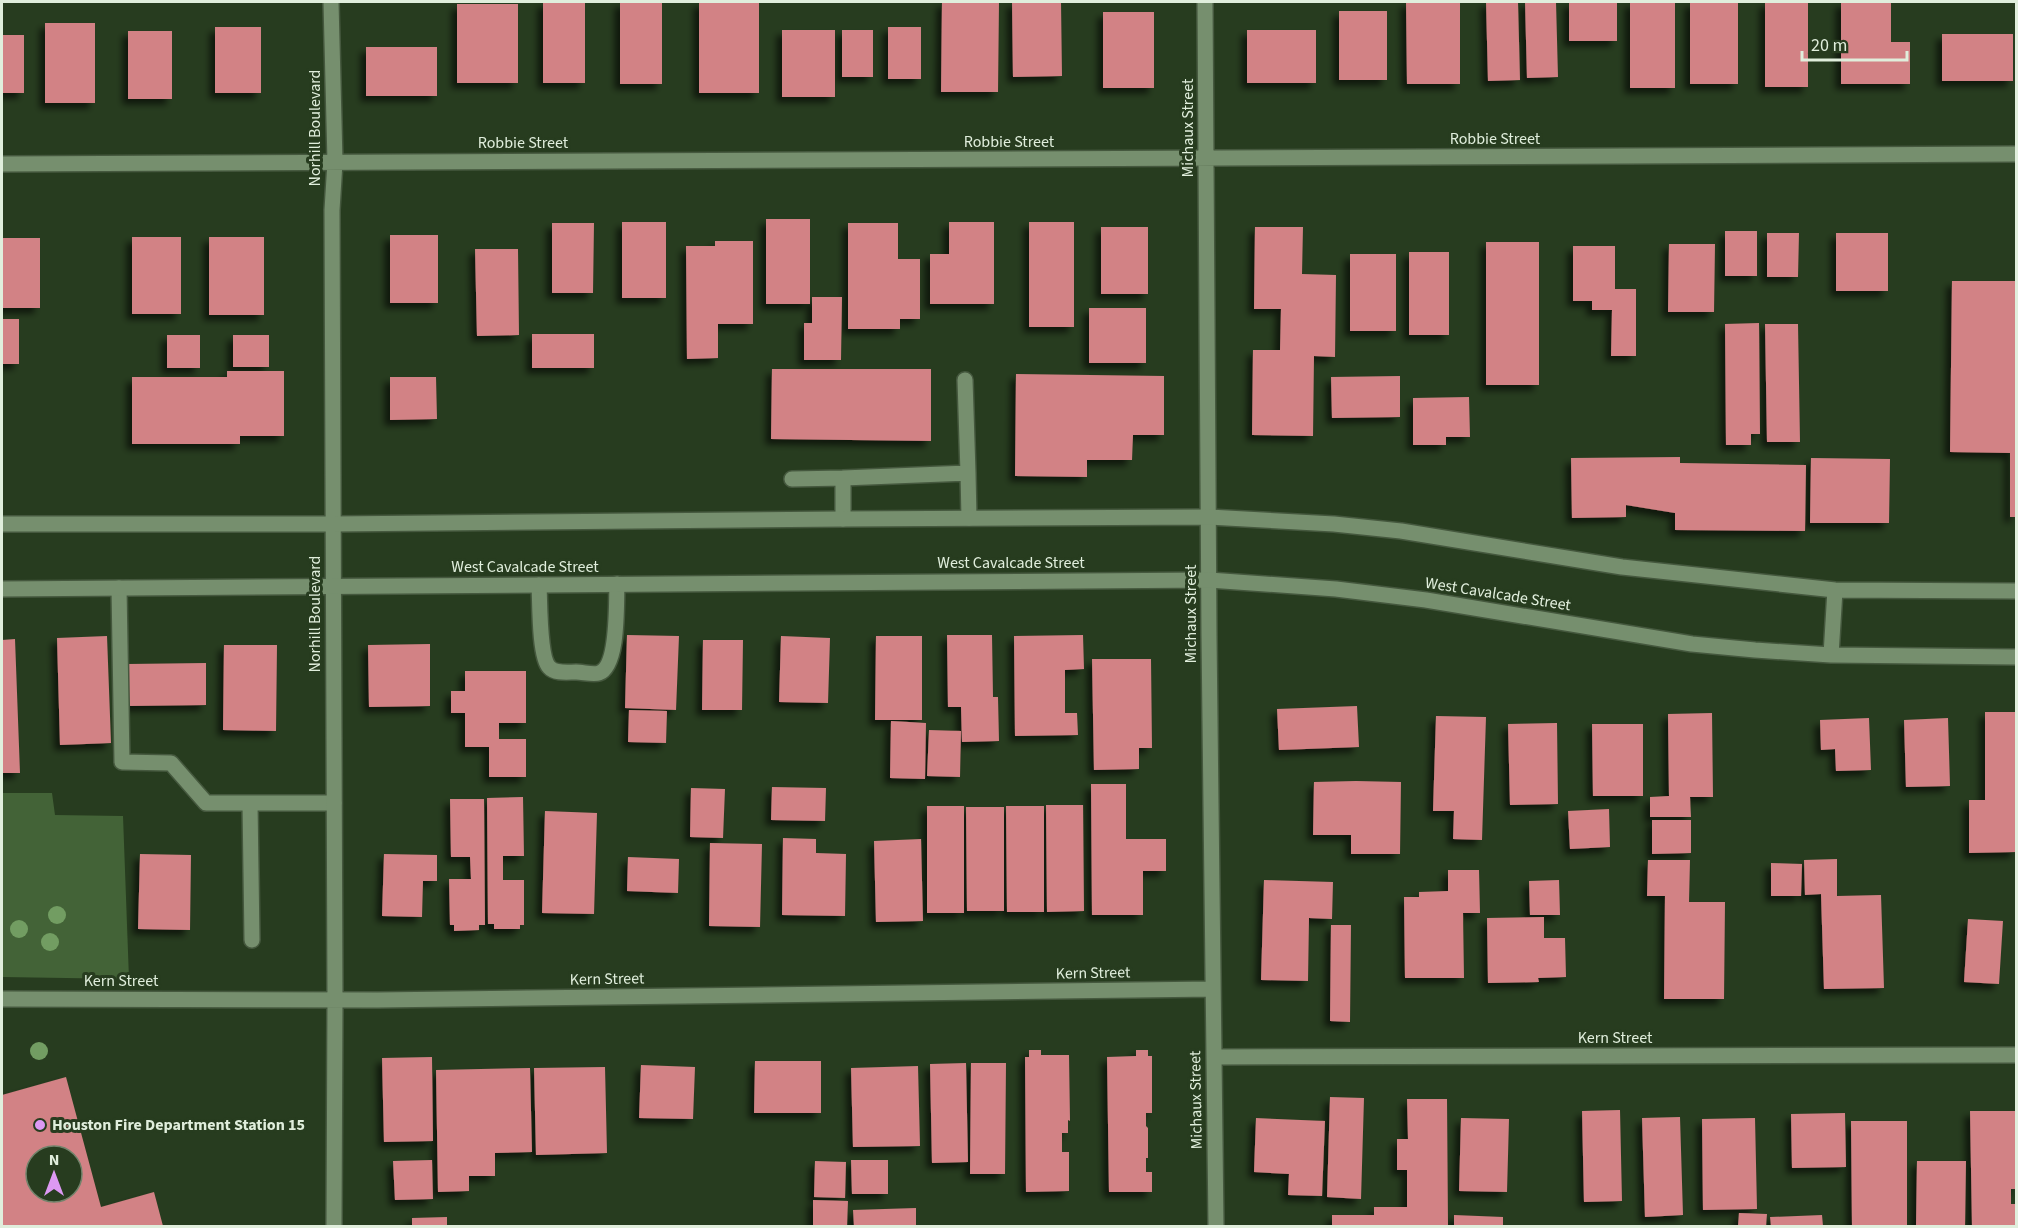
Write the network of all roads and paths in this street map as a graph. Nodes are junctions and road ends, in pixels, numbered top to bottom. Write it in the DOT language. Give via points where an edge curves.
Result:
graph roads {
  1 [pos="331,2"];
  2 [pos="1205,2"];
  3 [pos="2016,154"];
  4 [pos="1207,159"];
  5 [pos="335,162"];
  6 [pos="2,164"];
  7 [pos="965,380"];
  8 [pos="968,473"];
  9 [pos="843,478"];
  10 [pos="792,479"];
  11 [pos="1209,517"];
  12 [pos="969,518"];
  13 [pos="843,519"];
  14 [pos="2,524"];
  15 [pos="333,524"];
  16 [pos="1209,580"];
  17 [pos="616,584"];
  18 [pos="540,585"];
  19 [pos="333,586"];
  20 [pos="119,588"];
  21 [pos="2,589"];
  22 [pos="1835,590"];
  23 [pos="2016,591"];
  24 [pos="1831,655"];
  25 [pos="2016,657"];
  26 [pos="250,803"];
  27 [pos="334,803"];
  28 [pos="252,940"];
  29 [pos="1213,989"];
  30 [pos="2,999"];
  31 [pos="335,1000"];
  32 [pos="2016,1055"];
  33 [pos="1214,1057"];
  34 [pos="334,1227"];
  35 [pos="1216,1227"];
  1 -- 5 [label="street, Norhill Boulevard"];
  2 -- 4 [label="street, Michaux Street"];
  3 -- 4 [label="street, Robbie Street"];
  4 -- 5 [label="street, Robbie Street"];
  4 -- 11 [label="street, Michaux Street"];
  5 -- 6 [label="street, Robbie Street"];
  5 -- 15 [label="street, Norhill Boulevard"];
  7 -- 8 [label="street"];
  8 -- 9 [label="street"];
  8 -- 12 [label="street"];
  9 -- 10 [label="street"];
  9 -- 13 [label="street"];
  11 -- 12 [label="street"];
  11 -- 16 [label="street, Michaux Street"];
  11 -- 22 [label="street" via="1401,531 1622,567"];
  12 -- 13 [label="street"];
  13 -- 15 [label="street"];
  14 -- 15 [label="street"];
  15 -- 19 [label="street, Norhill Boulevard"];
  16 -- 17 [label="street, West Cavalcade Street"];
  16 -- 24 [label="street, West Cavalcade Street" via="1347,590 1692,644"];
  16 -- 29 [label="street, Michaux Street"];
  17 -- 18 [label="street, West Cavalcade Street"];
  17 -- 18 [label="street" via="611,654 598,673 556,671 549,667 544,652"];
  18 -- 19 [label="street, West Cavalcade Street"];
  19 -- 20 [label="street, West Cavalcade Street"];
  19 -- 27 [label="street, Norhill Boulevard"];
  20 -- 21 [label="street, West Cavalcade Street"];
  20 -- 26 [label="street" via="122,762 171,763 206,803"];
  22 -- 23 [label="street"];
  22 -- 24 [label="street"];
  24 -- 25 [label="street, West Cavalcade Street"];
  26 -- 27 [label="street"];
  26 -- 28 [label="street"];
  27 -- 31 [label="street, Norhill Boulevard"];
  29 -- 31 [label="street, Kern Street"];
  29 -- 33 [label="street, Michaux Street"];
  30 -- 31 [label="street, Kern Street"];
  31 -- 34 [label="street, Norhill Boulevard"];
  32 -- 33 [label="street, Kern Street"];
  33 -- 35 [label="street, Michaux Street"];
}
